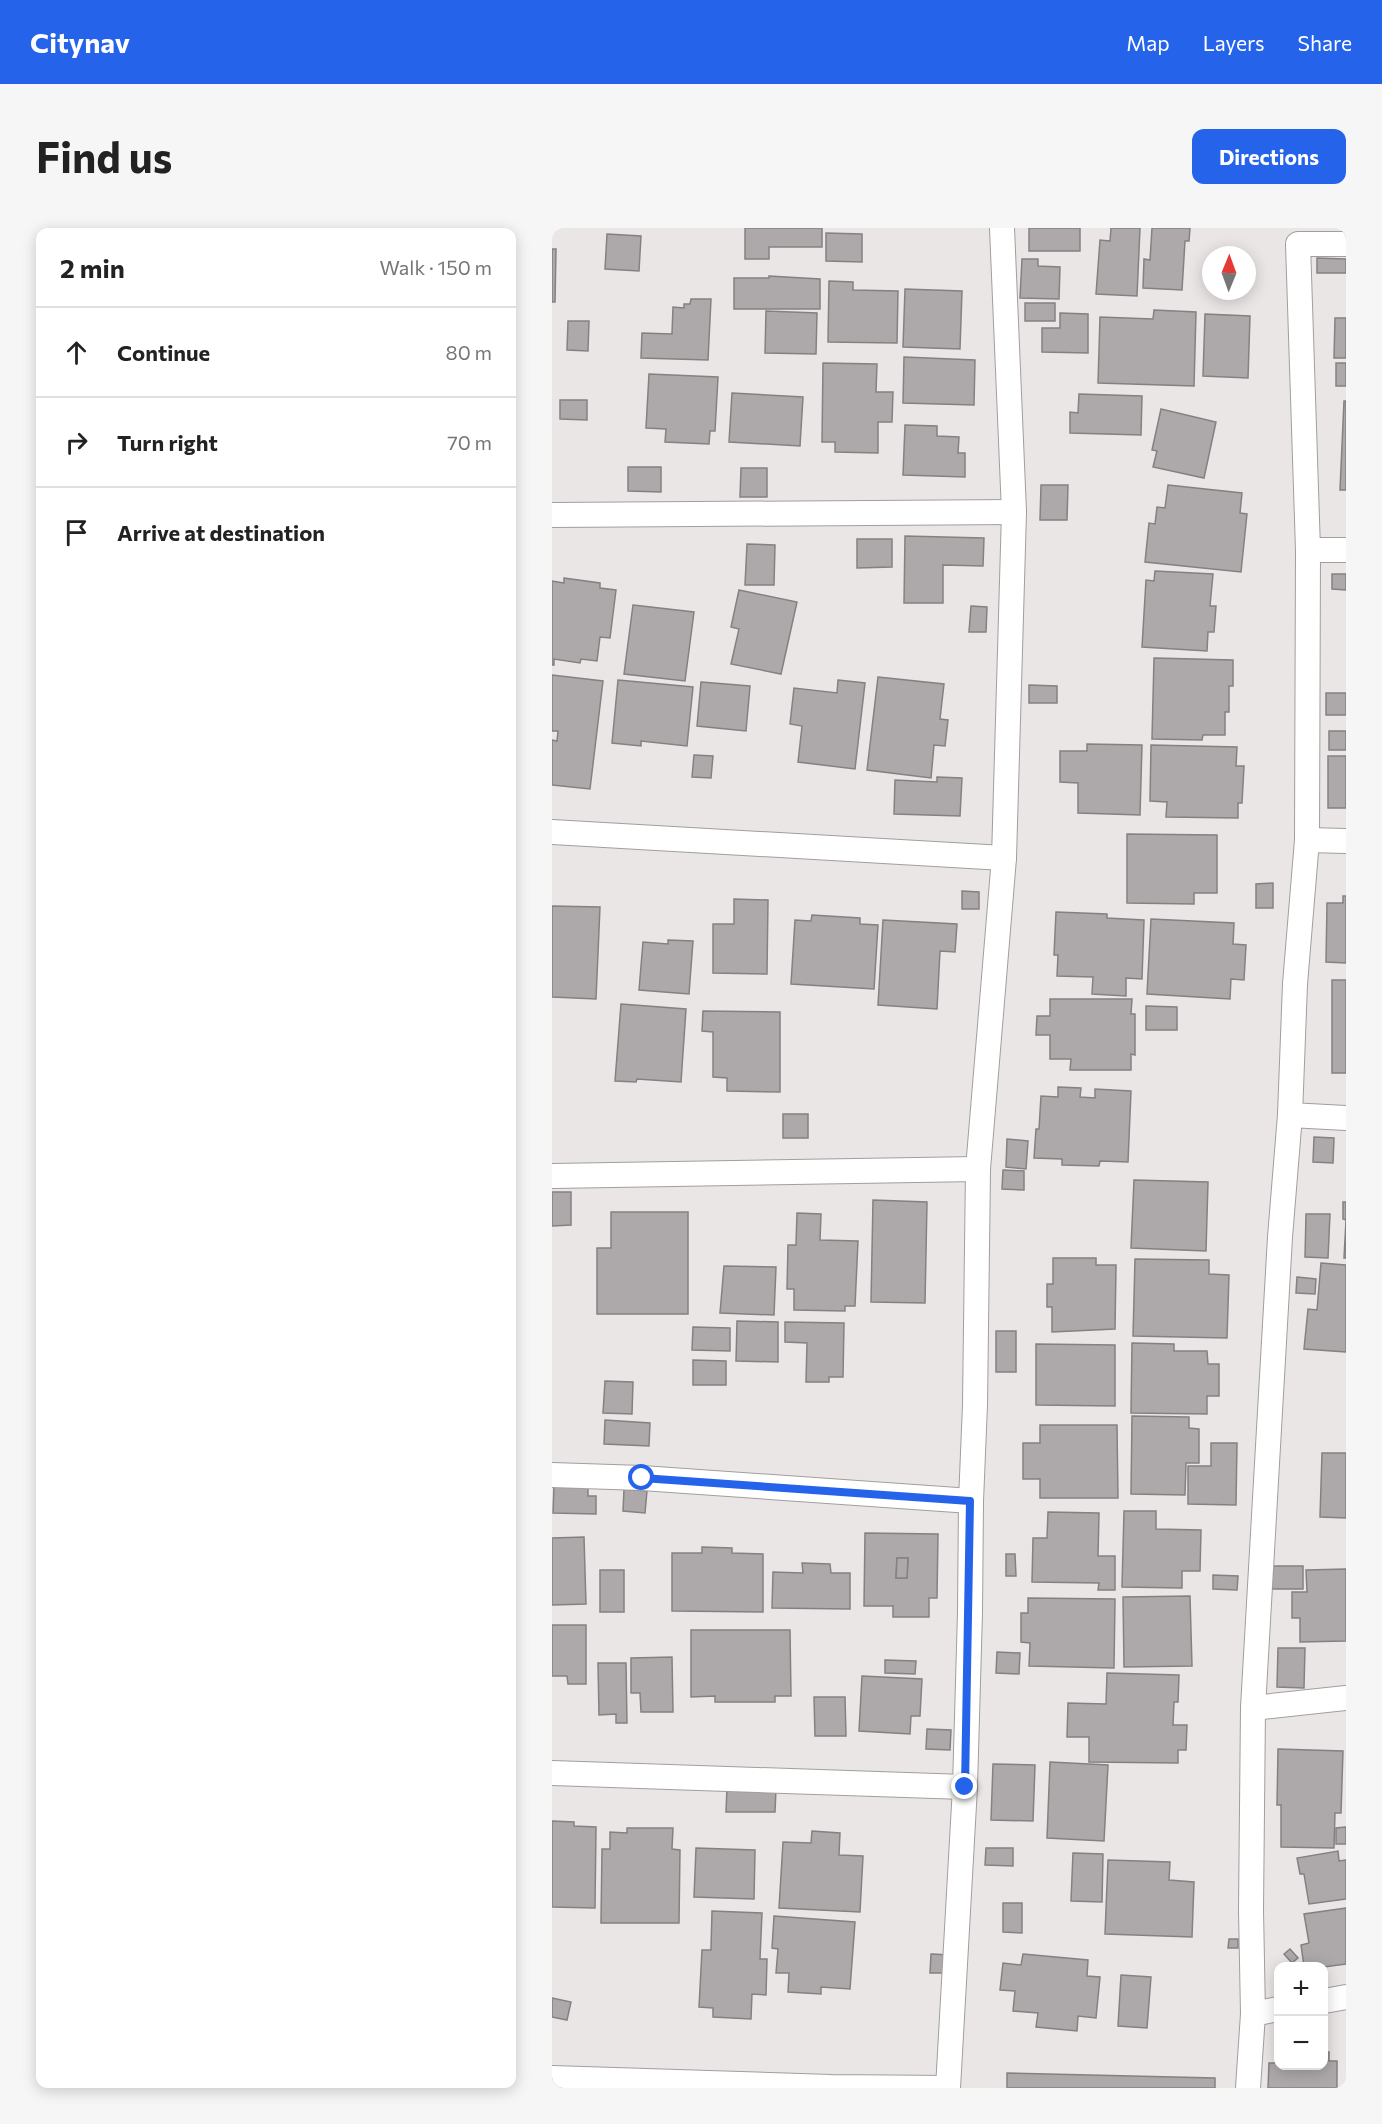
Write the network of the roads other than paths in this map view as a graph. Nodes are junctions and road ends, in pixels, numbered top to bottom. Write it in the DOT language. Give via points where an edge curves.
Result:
graph roads {
  1 [pos="1002,228"];
  2 [pos="1297,236"];
  3 [pos="1346,244"];
  4 [pos="1014,512"];
  5 [pos="552,515"];
  6 [pos="1308,550"];
  7 [pos="1346,550"];
  8 [pos="552,832"];
  9 [pos="1307,840"];
  10 [pos="1346,841"];
  11 [pos="1004,858"];
  12 [pos="1290,1115"];
  13 [pos="1346,1118"];
  14 [pos="978,1169"];
  15 [pos="552,1176"];
  16 [pos="552,1475"];
  17 [pos="970,1501"];
  18 [pos="1346,1698"];
  19 [pos="1253,1708"];
  20 [pos="552,1773"];
  21 [pos="965,1787"];
  22 [pos="1346,1997"];
  23 [pos="1328,2000"];
  24 [pos="1274,2010"];
  25 [pos="1253,2014"];
  26 [pos="552,2078"];
  27 [pos="948,2088"];
  28 [pos="1248,2088"];
  1 -- 4 [label="street"];
  2 -- 3 [label="street"];
  2 -- 6 [label="street"];
  4 -- 5 [label="street"];
  4 -- 11 [label="street"];
  6 -- 7 [label="street"];
  6 -- 9 [label="street"];
  8 -- 11 [label="street"];
  9 -- 10 [label="street"];
  9 -- 12 [label="street" via="1295,984"];
  11 -- 14 [label="street"];
  12 -- 13 [label="street"];
  12 -- 19 [label="street"];
  14 -- 15 [label="street"];
  14 -- 17 [label="street"];
  16 -- 17 [label="street"];
  17 -- 21 [label="street"];
  18 -- 19 [label="street"];
  19 -- 25 [label="street"];
  20 -- 21 [label="street"];
  21 -- 27 [label="street"];
  22 -- 23 [label="street"];
  24 -- 25 [label="street"];
  25 -- 28 [label="street"];
  26 -- 27 [label="street"];
}
